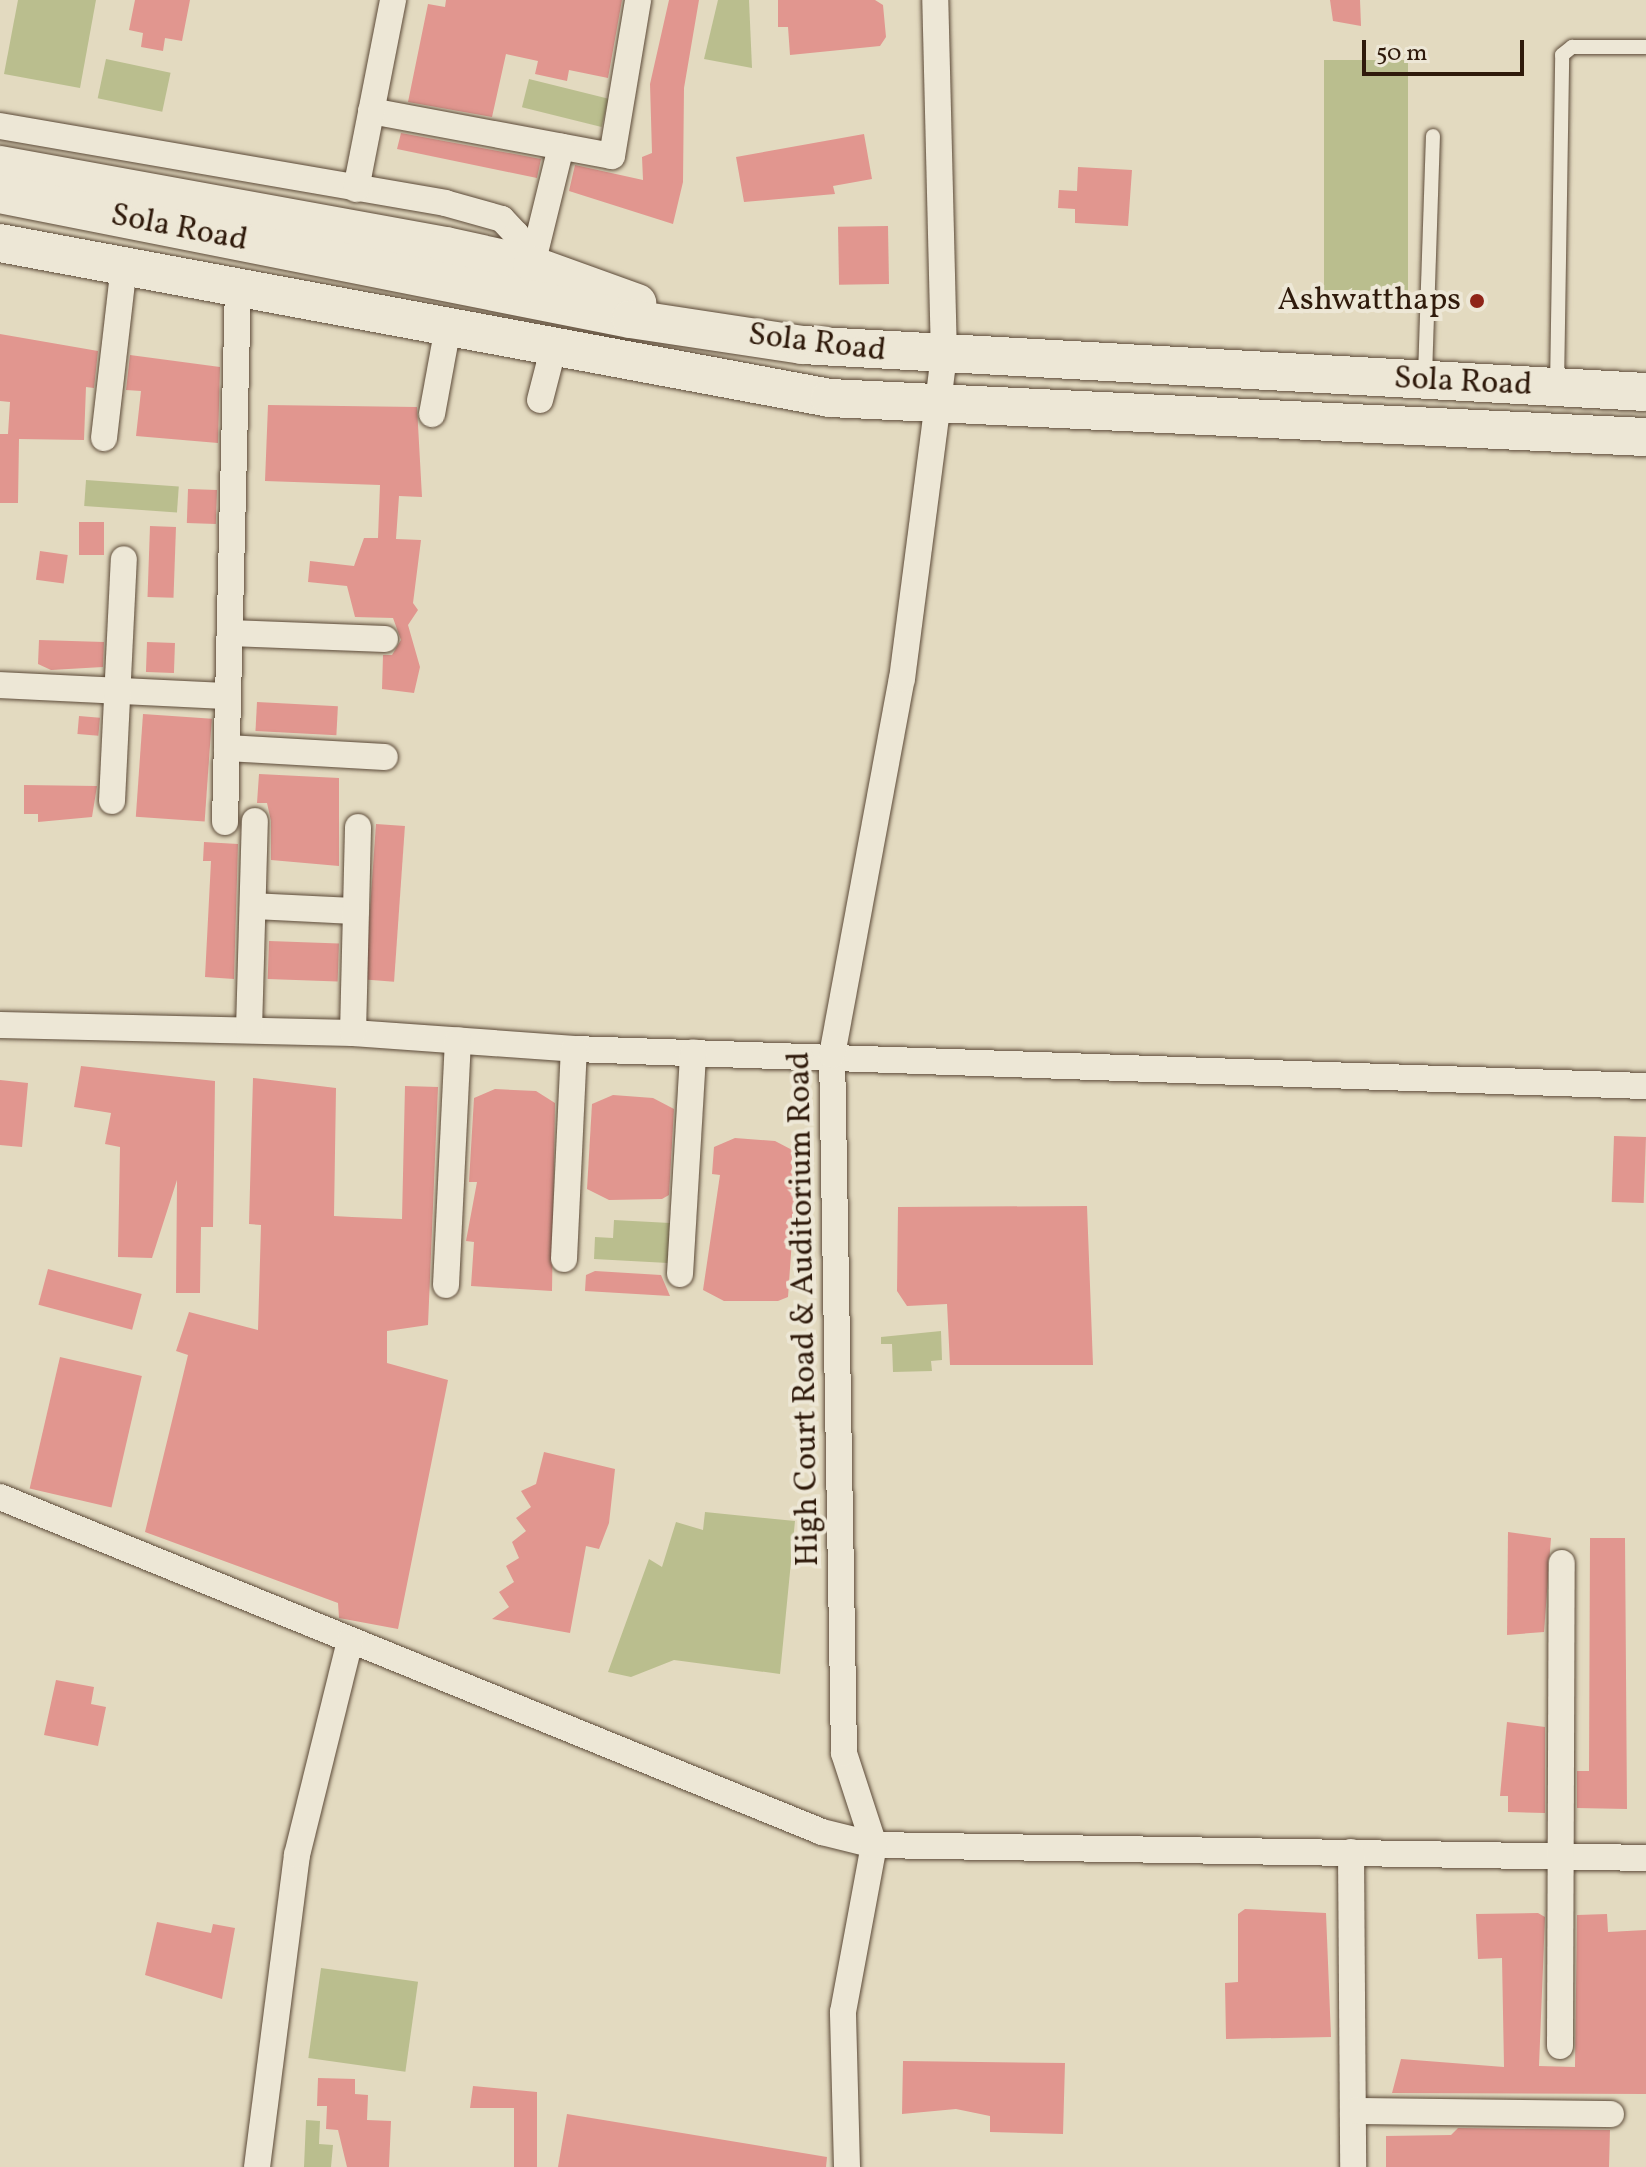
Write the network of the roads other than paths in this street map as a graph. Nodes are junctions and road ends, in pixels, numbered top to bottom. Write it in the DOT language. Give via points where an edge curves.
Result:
graph roads {
  1 [pos="393,0"];
  2 [pos="638,0"];
  3 [pos="935,0"];
  4 [pos="1646,47"];
  5 [pos="371,111"];
  6 [pos="0,126"];
  7 [pos="1433,136"];
  8 [pos="561,147"];
  9 [pos="0,165"];
  10 [pos="356,189"];
  11 [pos="0,194"];
  12 [pos="0,243"];
  13 [pos="41,250"];
  14 [pos="0,254"];
  15 [pos="526,263"];
  16 [pos="124,266"];
  17 [pos="238,287"];
  18 [pos="448,327"];
  19 [pos="703,330"];
  20 [pos="554,346"];
  21 [pos="944,357"];
  22 [pos="1425,381"];
  23 [pos="1557,387"];
  24 [pos="1646,392"];
  25 [pos="540,400"];
  26 [pos="936,403"];
  27 [pos="432,414"];
  28 [pos="1646,437"];
  29 [pos="104,438"];
  30 [pos="124,559"];
  31 [pos="230,633"];
  32 [pos="385,639"];
  33 [pos="0,685"];
  34 [pos="118,690"];
  35 [pos="228,696"];
  36 [pos="227,748"];
  37 [pos="385,757"];
  38 [pos="112,801"];
  39 [pos="255,821"];
  40 [pos="225,822"];
  41 [pos="358,827"];
  42 [pos="253,906"];
  43 [pos="356,911"];
  44 [pos="0,1025"];
  45 [pos="249,1030"];
  46 [pos="353,1033"];
  47 [pos="458,1040"];
  48 [pos="574,1049"];
  49 [pos="693,1052"];
  50 [pos="832,1055"];
  51 [pos="1646,1086"];
  52 [pos="564,1259"];
  53 [pos="680,1274"];
  54 [pos="446,1285"];
  55 [pos="0,1497"];
  56 [pos="1562,1563"];
  57 [pos="350,1641"];
  58 [pos="874,1845"];
  59 [pos="1351,1852"];
  60 [pos="1562,1856"];
  61 [pos="1646,1858"];
  62 [pos="1560,2046"];
  63 [pos="1353,2111"];
  64 [pos="1611,2114"];
  65 [pos="257,2167"];
  66 [pos="847,2167"];
  67 [pos="1353,2167"];
  1 -- 5 [label="street"];
  2 -- 8 [label="street" via="612,156"];
  3 -- 21 [label="street, High Court Road & Auditorium Road"];
  4 -- 23 [label="lane" via="1572,47 1562,55"];
  5 -- 8 [label="street"];
  5 -- 10 [label="street"];
  6 -- 10 [label="street"];
  7 -- 22 [label="lane"];
  8 -- 15 [label="street"];
  9 -- 15 [label="main road"];
  10 -- 15 [label="street" via="502,219 516,234"];
  11 -- 19 [label="main road, Sola Road"];
  12 -- 13 [label="main road, Sola Road"];
  13 -- 14 [label="main road"];
  13 -- 16 [label="main road, Sola Road"];
  15 -- 19 [label="main road"];
  16 -- 17 [label="main road, Sola Road"];
  16 -- 29 [label="street"];
  17 -- 18 [label="main road, Sola Road"];
  17 -- 31 [label="street"];
  18 -- 20 [label="main road, Sola Road"];
  18 -- 27 [label="street"];
  19 -- 21 [label="main road, Sola Road"];
  20 -- 25 [label="street"];
  20 -- 26 [label="main road, Sola Road" via="830,398"];
  21 -- 22 [label="main road, Sola Road"];
  21 -- 26 [label="street, High Court Road & Auditorium Road"];
  22 -- 23 [label="main road, Sola Road"];
  23 -- 24 [label="main road, Sola Road"];
  26 -- 28 [label="main road, Sola Road"];
  26 -- 50 [label="street, High Court Road & Auditorium Road" via="902,679"];
  30 -- 34 [label="street"];
  31 -- 32 [label="street"];
  31 -- 35 [label="street"];
  33 -- 34 [label="street"];
  34 -- 35 [label="street"];
  34 -- 38 [label="street"];
  35 -- 36 [label="street"];
  36 -- 37 [label="street"];
  36 -- 40 [label="street"];
  39 -- 42 [label="street"];
  41 -- 43 [label="street"];
  42 -- 43 [label="street"];
  42 -- 45 [label="street"];
  43 -- 46 [label="street"];
  44 -- 45 [label="street"];
  45 -- 46 [label="street"];
  46 -- 47 [label="street"];
  47 -- 48 [label="street"];
  47 -- 54 [label="street"];
  48 -- 49 [label="street"];
  48 -- 52 [label="street"];
  49 -- 50 [label="street"];
  49 -- 53 [label="street"];
  50 -- 51 [label="street"];
  50 -- 58 [label="street, High Court Road & Auditorium Road" via="844,1753"];
  55 -- 57 [label="street"];
  56 -- 60 [label="street"];
  57 -- 58 [label="street" via="822,1832"];
  57 -- 65 [label="street" via="297,1855"];
  58 -- 59 [label="street"];
  58 -- 66 [label="street, High Court Road & Auditorium Road" via="843,2012"];
  59 -- 60 [label="street"];
  59 -- 63 [label="street"];
  60 -- 61 [label="street"];
  60 -- 62 [label="street"];
  63 -- 64 [label="street"];
  63 -- 67 [label="street"];
}
